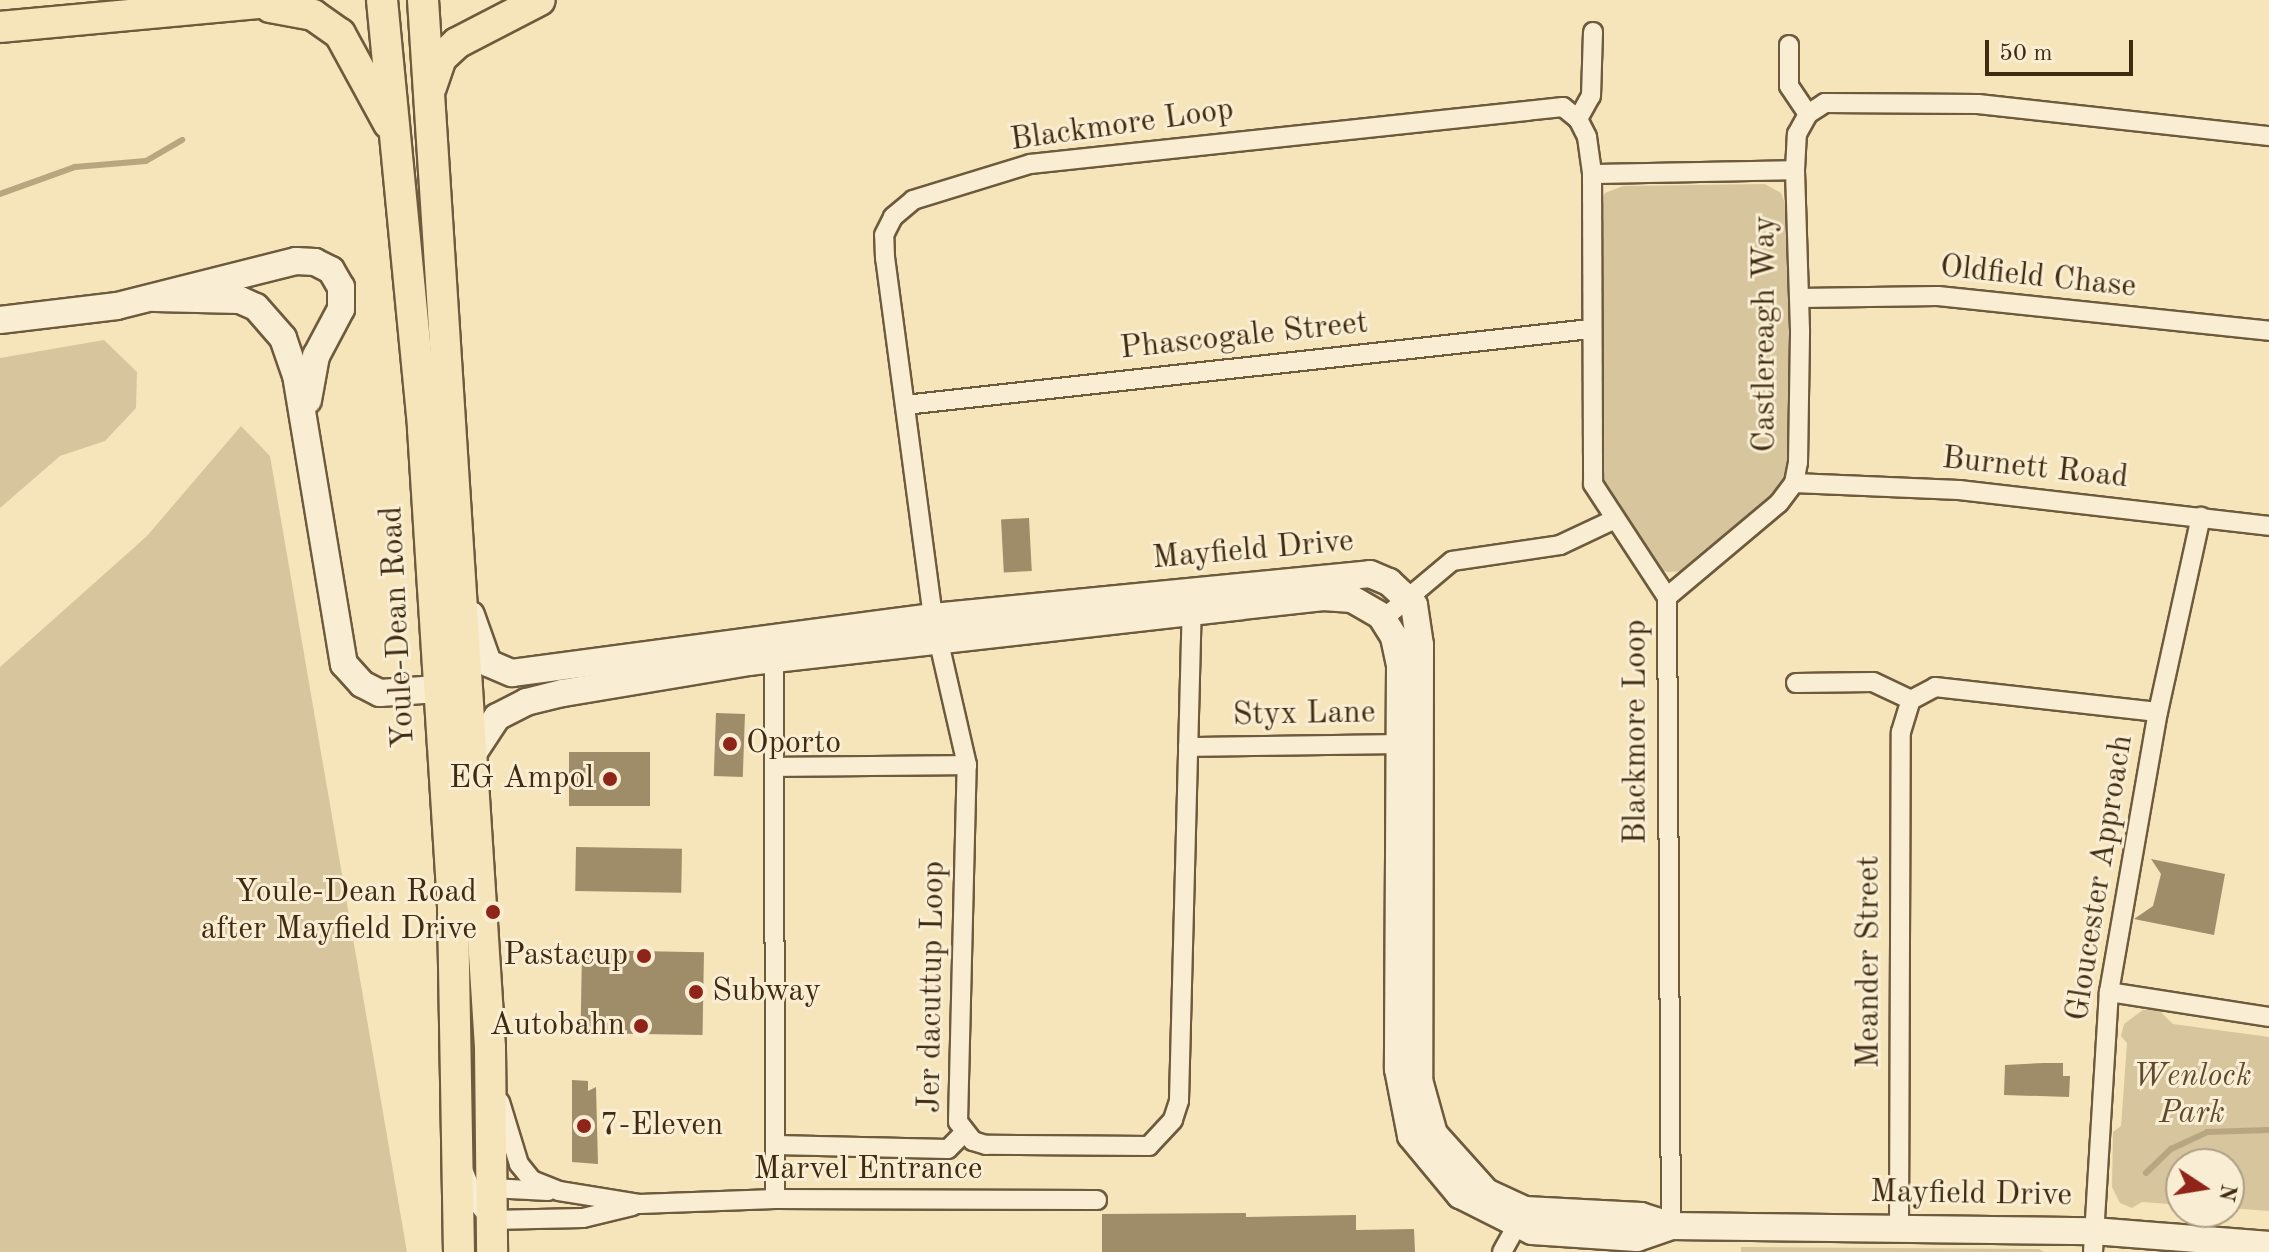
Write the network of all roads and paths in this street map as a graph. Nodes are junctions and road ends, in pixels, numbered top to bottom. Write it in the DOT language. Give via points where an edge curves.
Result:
graph roads {
  1 [pos="292,0"];
  2 [pos="382,0"];
  3 [pos="423,0"];
  4 [pos="540,0"];
  5 [pos="251,4"];
  6 [pos="0,27"];
  7 [pos="1593,32"];
  8 [pos="1789,45"];
  9 [pos="428,97"];
  10 [pos="1808,114"];
  11 [pos="1578,119"];
  12 [pos="2269,136"];
  13 [pos="397,140"];
  14 [pos="1795,170"];
  15 [pos="1592,174"];
  16 [pos="155,298"];
  17 [pos="1800,298"];
  18 [pos="0,320"];
  19 [pos="1590,329"];
  20 [pos="2269,331"];
  21 [pos="905,405"];
  22 [pos="307,452"];
  23 [pos="1794,483"];
  24 [pos="2201,517"];
  25 [pos="1613,520"];
  26 [pos="2269,526"];
  27 [pos="463,568"];
  28 [pos="1407,597"];
  29 [pos="1667,597"];
  30 [pos="1192,601"];
  31 [pos="1383,619"];
  32 [pos="936,629"];
  33 [pos="464,634"];
  34 [pos="774,648"];
  35 [pos="1796,683"];
  36 [pos="438,689"];
  37 [pos="1911,700"];
  38 [pos="2158,712"];
  39 [pos="1410,744"];
  40 [pos="1188,747"];
  41 [pos="470,758"];
  42 [pos="967,765"];
  43 [pos="776,767"];
  44 [pos="2109,992"];
  45 [pos="2269,1017"];
  46 [pos="490,1048"];
  47 [pos="964,1133"];
  48 [pos="775,1145"];
  49 [pos="457,1146"];
  50 [pos="559,1191"];
  51 [pos="775,1199"];
  52 [pos="1097,1200"];
  53 [pos="486,1203"];
  54 [pos="639,1204"];
  55 [pos="1521,1218"];
  56 [pos="1671,1226"];
  57 [pos="1899,1228"];
  58 [pos="2093,1242"];
  59 [pos="2269,1245"];
  60 [pos="460,1252"];
  61 [pos="492,1252"];
  62 [pos="1502,1252"];
  1 -- 5 [label="main road"];
  2 -- 13 [label="main road, Youle-Dean Road"];
  3 -- 9 [label="main road, Youle-Dean Road"];
  4 -- 9 [label="main road" via="457,43 441,58"];
  5 -- 6 [label="main road"];
  5 -- 13 [label="main road" via="313,15 340,34"];
  7 -- 11 [label="street" via="1591,96"];
  8 -- 10 [label="street" via="1789,86"];
  9 -- 27 [label="main road, Youle-Dean Road"];
  10 -- 12 [label="street" via="1825,103 1978,104"];
  10 -- 14 [label="street, Castlereagh Way" via="1797,134"];
  11 -- 15 [label="street, Blackmore Loop" via="1587,137"];
  11 -- 21 [label="street, Blackmore Loop" via="1563,107 1545,105 1030,164 913,200 893,217 884,235"];
  13 -- 36 [label="main road, Youle-Dean Road" via="423,429"];
  14 -- 15 [label="street"];
  14 -- 17 [label="street, Castlereagh Way"];
  15 -- 19 [label="street, Blackmore Loop"];
  16 -- 18 [label="street"];
  16 -- 22 [label="street" via="217,296 240,300 265,316 291,357"];
  16 -- 22 [label="street" via="296,261 331,270 341,287 341,309 310,381"];
  17 -- 20 [label="street, Oldfield Chase" via="1938,296"];
  17 -- 23 [label="street, Castlereagh Way"];
  19 -- 21 [label="street, Phascogale Street"];
  19 -- 25 [label="street, Blackmore Loop" via="1593,484"];
  21 -- 32 [label="street, Blackmore Loop"];
  22 -- 36 [label="street" via="344,664 362,684 380,693"];
  23 -- 24 [label="street, Burnett Road" via="1959,490"];
  23 -- 29 [label="street, Castlereagh Way" via="1779,503"];
  24 -- 26 [label="street, Burnett Road"];
  24 -- 38 [label="street, Gloucester Approach"];
  25 -- 28 [label="street" via="1560,545 1452,561"];
  25 -- 29 [label="street, Blackmore Loop"];
  27 -- 33 [label="main road, Youle-Dean Road"];
  27 -- 34 [label="street, Mayfield Drive" via="480,649 488,663 512,673"];
  28 -- 30 [label="street, Mayfield Drive" via="1389,582 1361,572"];
  28 -- 31 [label="street"];
  28 -- 39 [label="street, Mayfield Drive" via="1414,605 1419,632"];
  29 -- 56 [label="street, Blackmore Loop"];
  30 -- 31 [label="street, Mayfield Drive" via="1352,599 1371,606"];
  30 -- 32 [label="street, Mayfield Drive"];
  30 -- 40 [label="street, Jer dacuttup Loop"];
  31 -- 39 [label="street, Mayfield Drive" via="1400,666"];
  32 -- 34 [label="street, Mayfield Drive"];
  32 -- 42 [label="street, Jer dacuttup Loop"];
  33 -- 36 [label="street" via="454,672"];
  33 -- 41 [label="main road, Youle-Dean Road"];
  34 -- 41 [label="street, Mayfield Drive" via="526,702 497,717"];
  34 -- 43 [label="street"];
  35 -- 37 [label="street" via="1873,682"];
  36 -- 49 [label="main road, Youle-Dean Road" via="453,909"];
  37 -- 38 [label="street" via="1935,687"];
  37 -- 57 [label="street, Meander Street" via="1901,732"];
  38 -- 44 [label="street, Gloucester Approach"];
  39 -- 40 [label="street, Styx Lane"];
  39 -- 55 [label="street, Mayfield Drive" via="1424,1106 1434,1134 1453,1160"];
  40 -- 47 [label="street, Jer dacuttup Loop" via="1179,1101 1173,1120 1149,1146 1134,1148 986,1145"];
  41 -- 46 [label="main road, Youle-Dean Road"];
  42 -- 43 [label="street"];
  42 -- 47 [label="street, Jer dacuttup Loop" via="958,1101"];
  43 -- 48 [label="street"];
  44 -- 45 [label="street"];
  44 -- 58 [label="street, Gloucester Approach"];
  46 -- 50 [label="street, Marvel Entrance" via="519,1164 532,1180"];
  46 -- 53 [label="main road, Youle-Dean Road"];
  47 -- 48 [label="street" via="948,1149"];
  48 -- 51 [label="street"];
  49 -- 53 [label="street"];
  49 -- 60 [label="main road, Youle-Dean Road"];
  50 -- 53 [label="street, Marvel Entrance"];
  50 -- 54 [label="street, Marvel Entrance"];
  51 -- 52 [label="street, Marvel Entrance"];
  51 -- 54 [label="street, Marvel Entrance"];
  53 -- 54 [label="street, Marvel Entrance" via="583,1218"];
  53 -- 60 [label="street"];
  53 -- 61 [label="main road, Youle-Dean Road"];
  55 -- 56 [label="street, Mayfield Drive" via="1641,1216"];
  55 -- 62 [label="street"];
  56 -- 57 [label="street, Mayfield Drive"];
  57 -- 58 [label="street, Mayfield Drive"];
  58 -- 59 [label="street, Mayfield Drive"];
}
